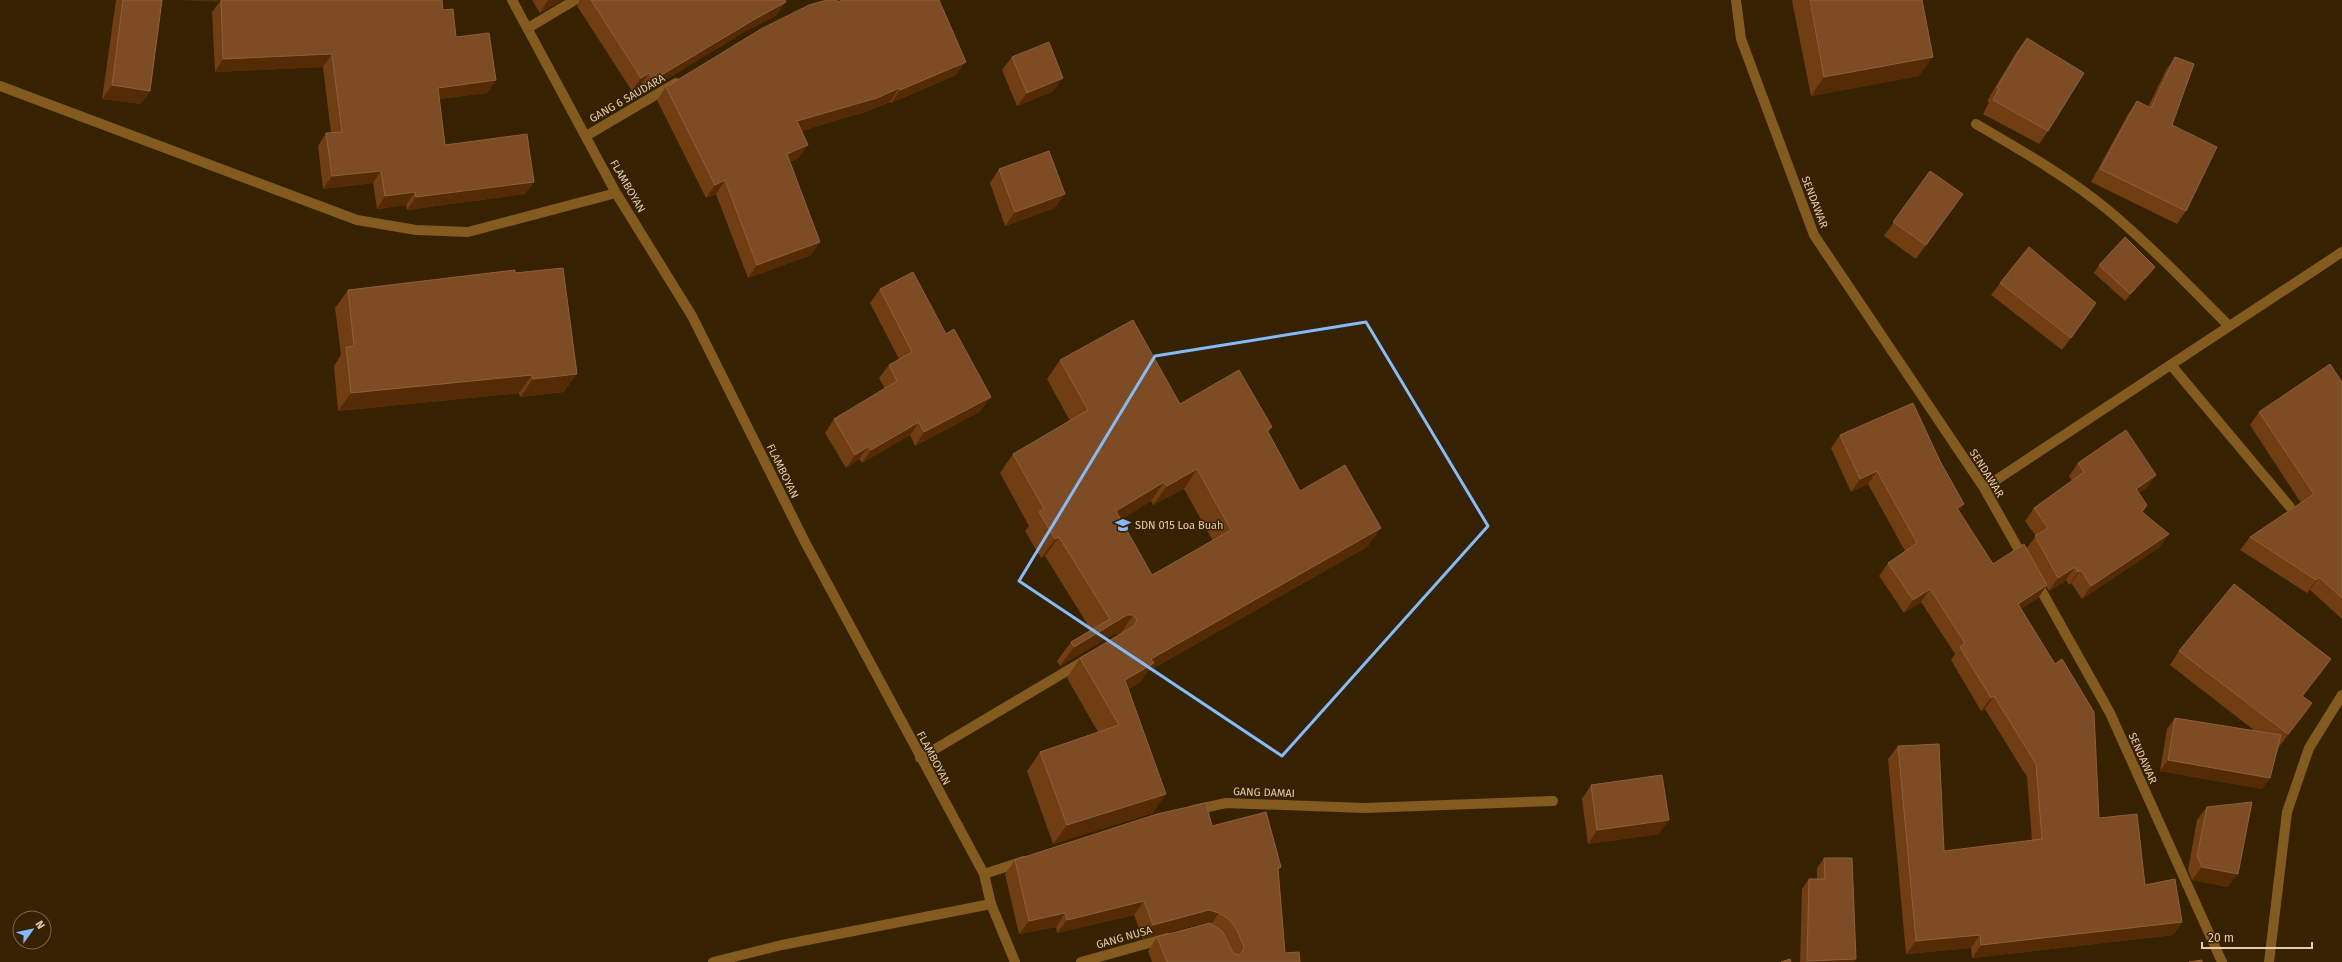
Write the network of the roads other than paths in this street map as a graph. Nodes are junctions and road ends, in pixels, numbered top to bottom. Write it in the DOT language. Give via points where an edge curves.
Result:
graph roads {
  1 [pos="512,0"];
  2 [pos="575,0"];
  3 [pos="1736,0"];
  4 [pos="528,28"];
  5 [pos="685,78"];
  6 [pos="0,86"];
  7 [pos="1976,124"];
  8 [pos="586,136"];
  9 [pos="616,193"];
  10 [pos="2342,252"];
  11 [pos="2228,326"];
  12 [pos="2171,365"];
  13 [pos="1984,488"];
  14 [pos="2290,507"];
  15 [pos="1097,652"];
  16 [pos="2342,695"];
  17 [pos="920,758"];
  18 [pos="1553,801"];
  19 [pos="1182,813"];
  20 [pos="1035,857"];
  21 [pos="984,874"];
  22 [pos="991,904"];
  23 [pos="1175,936"];
  24 [pos="713,962"];
  25 [pos="1015,962"];
  26 [pos="1081,962"];
  27 [pos="2221,962"];
  28 [pos="2269,962"];
  1 -- 4 [label="street, FLAMBOYAN"];
  2 -- 4 [label="street"];
  3 -- 13 [label="street, SENDAWAR" via="1741,39 1814,235"];
  4 -- 8 [label="street, FLAMBOYAN"];
  5 -- 8 [label="street, GANG 6 SAUDARA"];
  6 -- 9 [label="street" via="365,221 416,230 468,232"];
  7 -- 11 [label="street" via="2047,165 2108,210 2174,271"];
  8 -- 9 [label="street, FLAMBOYAN"];
  9 -- 17 [label="street, FLAMBOYAN" via="692,316 805,542"];
  10 -- 11 [label="street"];
  11 -- 12 [label="street"];
  12 -- 13 [label="street"];
  12 -- 14 [label="street"];
  13 -- 27 [label="street, SENDAWAR" via="2110,713"];
  15 -- 17 [label="street"];
  16 -- 28 [label="street" via="2309,748 2287,812"];
  17 -- 21 [label="street, FLAMBOYAN"];
  18 -- 19 [label="street, GANG DAMAI" via="1365,808 1226,803"];
  20 -- 21 [label="street"];
  21 -- 22 [label="street, FLAMBOYAN"];
  22 -- 24 [label="street" via="782,945"];
  22 -- 25 [label="street, FLAMBOYAN"];
  23 -- 26 [label="street, GANG NUSA"];
}
